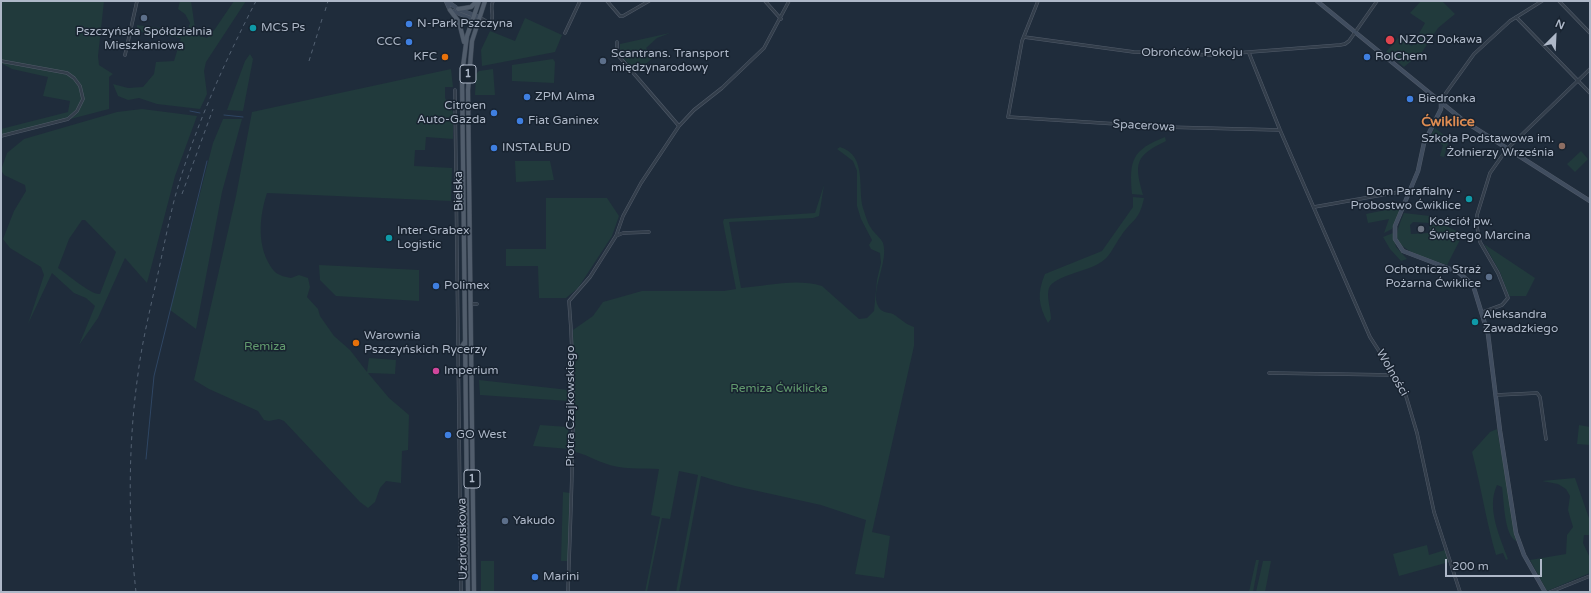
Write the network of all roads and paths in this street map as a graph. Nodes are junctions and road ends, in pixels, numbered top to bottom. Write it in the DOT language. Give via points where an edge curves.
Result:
graph roads {
  1 [pos="137,1"];
  2 [pos="447,1"];
  3 [pos="478,1"];
  4 [pos="485,1"];
  5 [pos="493,1"];
  6 [pos="580,1"];
  7 [pos="607,1"];
  8 [pos="649,1"];
  9 [pos="765,1"];
  10 [pos="789,1"];
  11 [pos="1038,1"];
  12 [pos="1317,1"];
  13 [pos="1378,1"];
  14 [pos="1542,1"];
  15 [pos="1559,1"];
  16 [pos="458,9"];
  17 [pos="450,10"];
  18 [pos="472,17"];
  19 [pos="1516,17"];
  20 [pos="478,19"];
  21 [pos="780,19"];
  22 [pos="1356,32"];
  23 [pos="565,33"];
  24 [pos="1590,33"];
  25 [pos="1024,37"];
  26 [pos="617,42"];
  27 [pos="465,47"];
  28 [pos="1249,53"];
  29 [pos="124,55"];
  30 [pos="1,61"];
  31 [pos="1590,69"];
  32 [pos="1578,81"];
  33 [pos="455,90"];
  34 [pos="1590,93"];
  35 [pos="1441,102"];
  36 [pos="679,126"];
  37 [pos="1280,130"];
  38 [pos="1,136"];
  39 [pos="1507,149"];
  40 [pos="1411,190"];
  41 [pos="1590,201"];
  42 [pos="1314,207"];
  43 [pos="649,232"];
  44 [pos="616,236"];
  45 [pos="470,304"];
  46 [pos="477,304"];
  47 [pos="1483,312"];
  48 [pos="465,341"];
  49 [pos="458,351"];
  50 [pos="466,367"];
  51 [pos="471,367"];
  52 [pos="1269,374"];
  53 [pos="1395,375"];
  54 [pos="1496,396"];
  55 [pos="1546,439"];
  56 [pos="1590,576"];
  57 [pos="461,592"];
  58 [pos="468,592"];
  59 [pos="474,592"];
  60 [pos="568,592"];
  61 [pos="1460,592"];
  62 [pos="1545,592"];
  63 [pos="1550,592"];
  1 -- 29 [label="street"];
  2 -- 16 [label="street"];
  2 -- 17 [label="street"];
  3 -- 16 [label="main road" via="471,7"];
  3 -- 18 [label="main road, 1"];
  4 -- 20 [label="main road, 1"];
  5 -- 20 [label="street" via="491,6 494,15 491,24"];
  6 -- 23 [label="street"];
  7 -- 8 [label="street" via="620,16"];
  9 -- 21 [label="street"];
  10 -- 21 [label="street, Piotra Czajkowskiego"];
  11 -- 25 [label="street"];
  12 -- 22 [label="street"];
  13 -- 22 [label="street, Obrońców Pokoju"];
  14 -- 19 [label="street"];
  15 -- 24 [label="street"];
  16 -- 18 [label="street"];
  17 -- 18 [label="street"];
  17 -- 27 [label="main road" via="462,28"];
  18 -- 20 [label="street"];
  18 -- 27 [label="main road, Bielska / 1"];
  19 -- 32 [label="street"];
  19 -- 35 [label="street" via="1474,54"];
  20 -- 45 [label="main road, Bielska / 1" via="471,48 468,82"];
  21 -- 36 [label="street, Piotra Czajkowskiego" via="764,48"];
  22 -- 28 [label="street, Obrońców Pokoju" via="1348,43 1344,44"];
  22 -- 35 [label="street"];
  25 -- 28 [label="street, Obrońców Pokoju" via="1134,52 1211,55"];
  25 -- 37 [label="street, Spacerowa" via="1008,117 1164,127"];
  26 -- 36 [label="street" via="617,54"];
  27 -- 48 [label="main road, Bielska / 1" via="462,90"];
  28 -- 37 [label="street, Wolności"];
  30 -- 38 [label="street" via="71,75 80,86 83,98 77,111 68,119"];
  31 -- 32 [label="street"];
  32 -- 34 [label="street"];
  32 -- 39 [label="street"];
  33 -- 49 [label="street"];
  35 -- 39 [label="street"];
  35 -- 40 [label="street" via="1441,109 1424,143"];
  36 -- 44 [label="street, Piotra Czajkowskiego" via="641,184"];
  37 -- 42 [label="street, Wolności"];
  39 -- 41 [label="street"];
  39 -- 47 [label="street" via="1490,173 1477,215 1477,226 1480,242 1498,273 1508,298 1502,305"];
  40 -- 42 [label="street"];
  40 -- 47 [label="street" via="1394,231 1398,246 1412,256 1458,272 1468,279 1473,285"];
  42 -- 53 [label="street, Wolności" via="1370,336"];
  43 -- 44 [label="street" via="623,233"];
  44 -- 60 [label="street, Piotra Czajkowskiego" via="590,277 569,300 572,415"];
  45 -- 46 [label="street"];
  45 -- 51 [label="main road, Bielska / 1"];
  47 -- 54 [label="street"];
  48 -- 49 [label="main road"];
  48 -- 50 [label="main road, Bielska / 1"];
  49 -- 57 [label="street"];
  50 -- 58 [label="main road, Uzdrowiskowa / 1"];
  51 -- 59 [label="main road, Uzdrowiskowa / 1"];
  52 -- 53 [label="street"];
  53 -- 61 [label="street, Wolności" via="1406,396 1413,418 1432,505"];
  54 -- 55 [label="street" via="1537,394 1540,397"];
  54 -- 62 [label="street" via="1516,533 1524,555"];
  56 -- 63 [label="street"];
}
